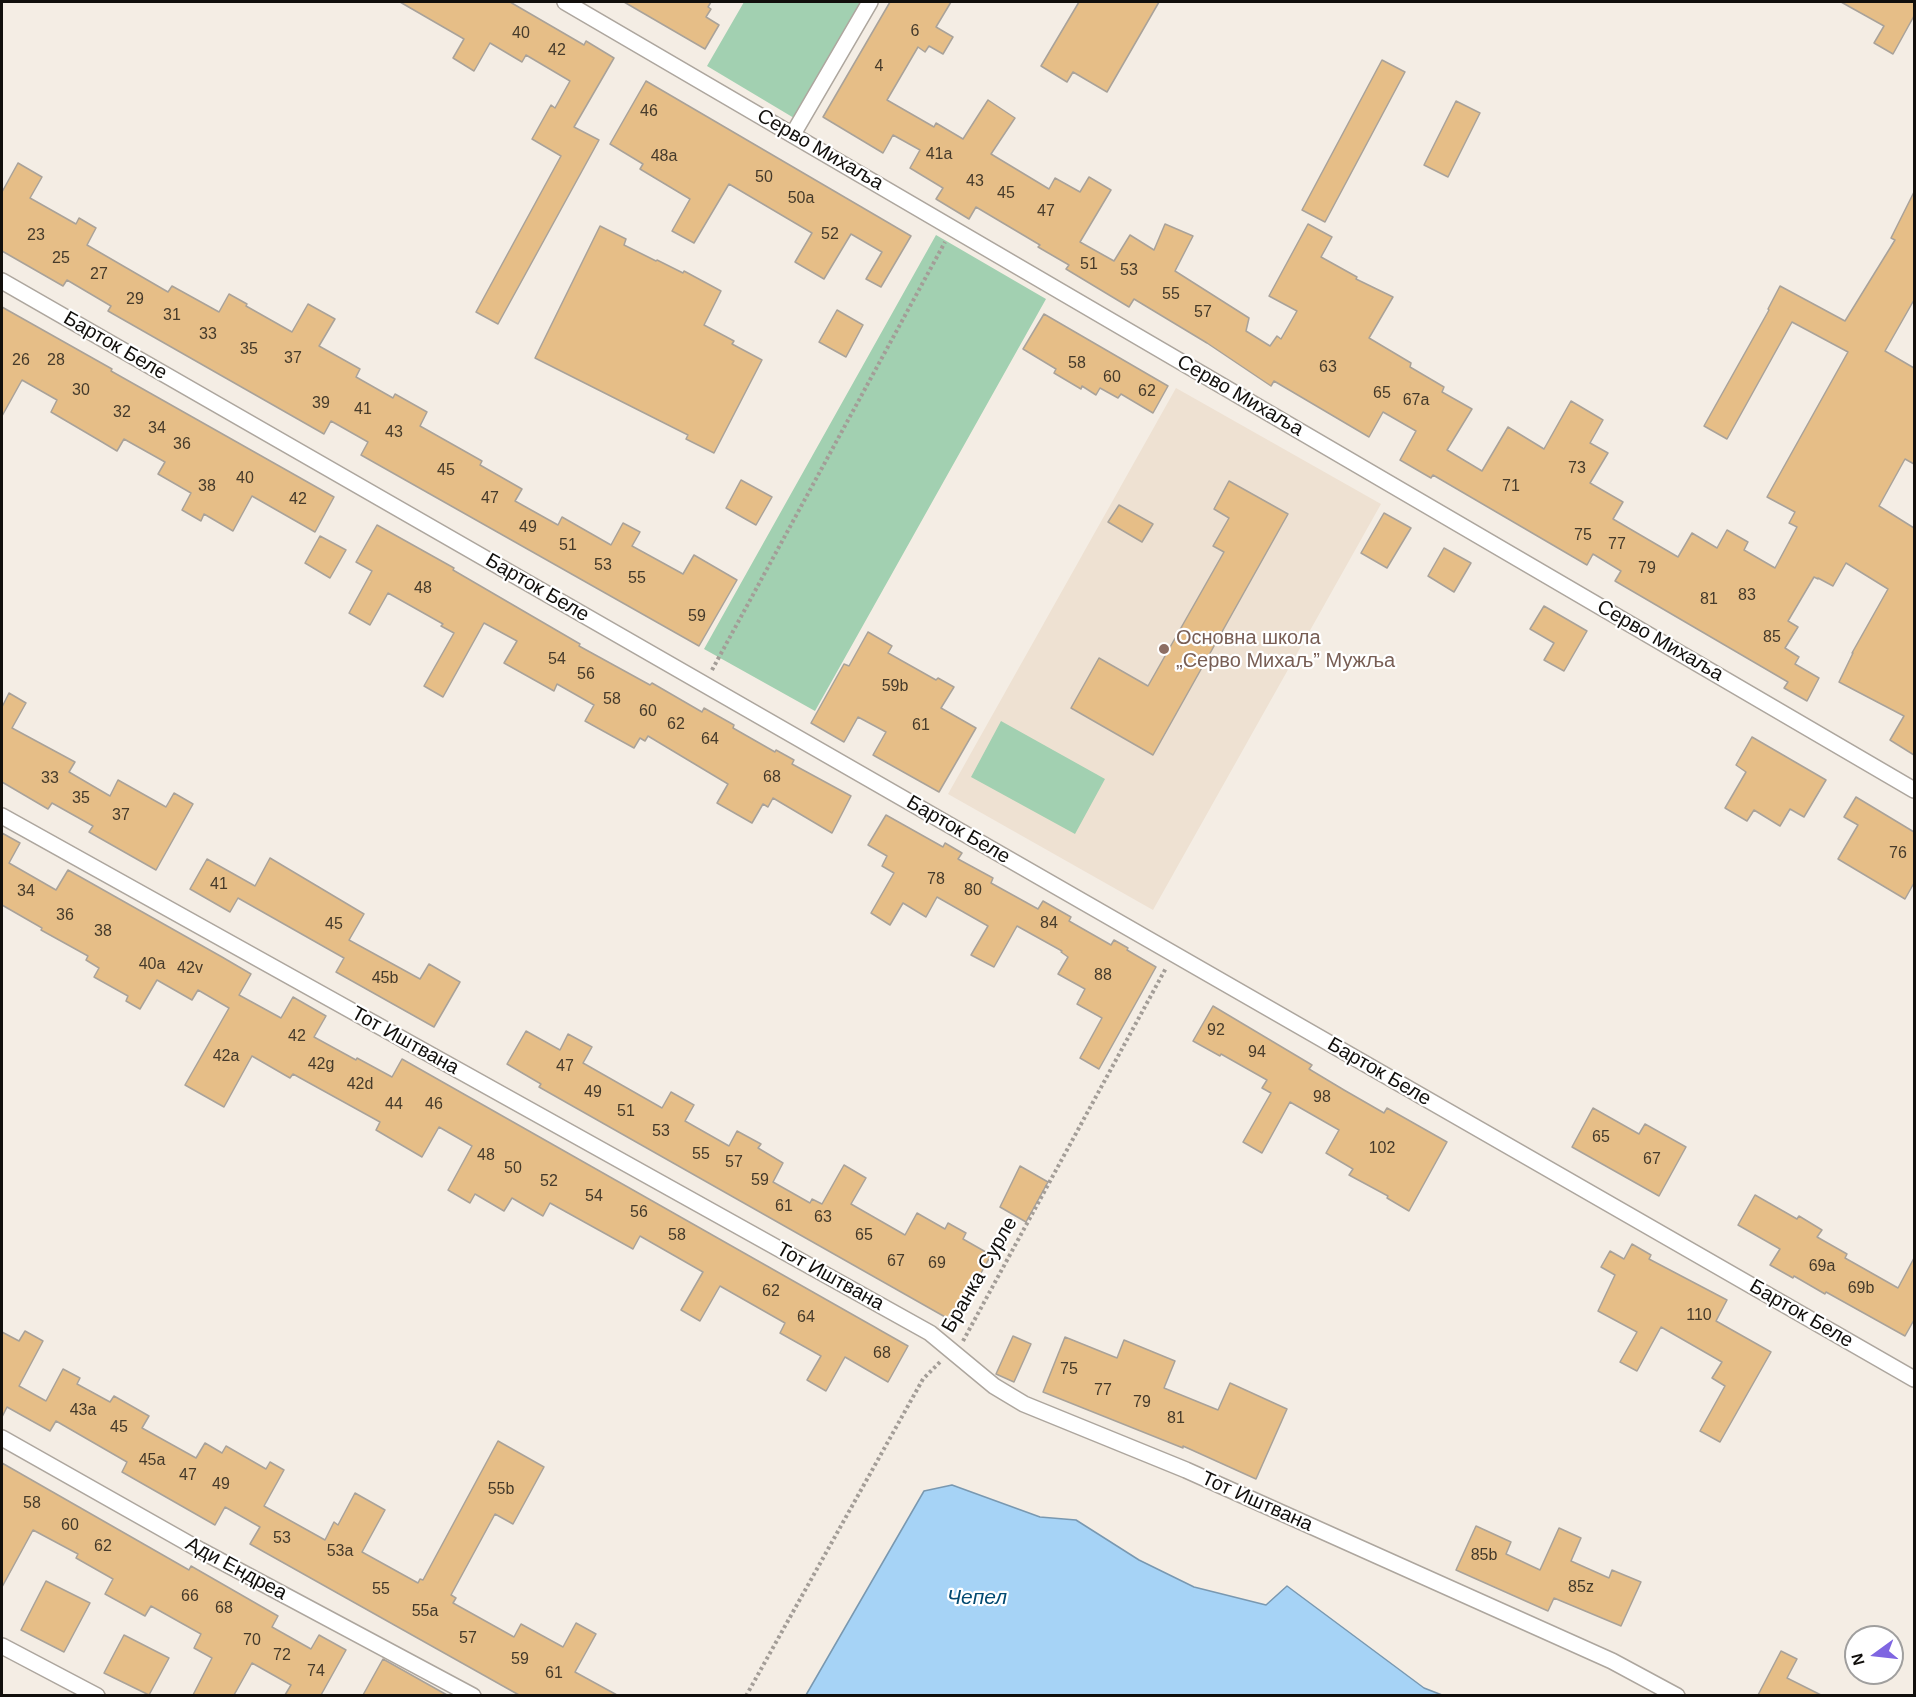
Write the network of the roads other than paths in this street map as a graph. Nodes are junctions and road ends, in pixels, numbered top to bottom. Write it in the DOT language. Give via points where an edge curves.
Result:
graph roads {
  1 [pos="566,2"];
  2 [pos="870,2"];
  3 [pos="793,135"];
  4 [pos="2,280"];
  5 [pos="1914,790"];
  6 [pos="2,816"];
  7 [pos="1914,1379"];
  8 [pos="2,1438"];
  9 [pos="2,1646"];
  10 [pos="97,1695"];
  11 [pos="473,1695"];
  12 [pos="1677,1695"];
  1 -- 3 [label="street, Серво Михаља"];
  2 -- 3 [label="street"];
  3 -- 5 [label="street, Серво Михаља"];
  4 -- 7 [label="street, Барток Беле"];
  6 -- 12 [label="street, Тот Иштвана" via="930,1333 994,1386 1024,1404 1197,1475 1612,1661"];
  8 -- 11 [label="street, Ади Ендреа" via="200,1550"];
  9 -- 10 [label="street"];
}
